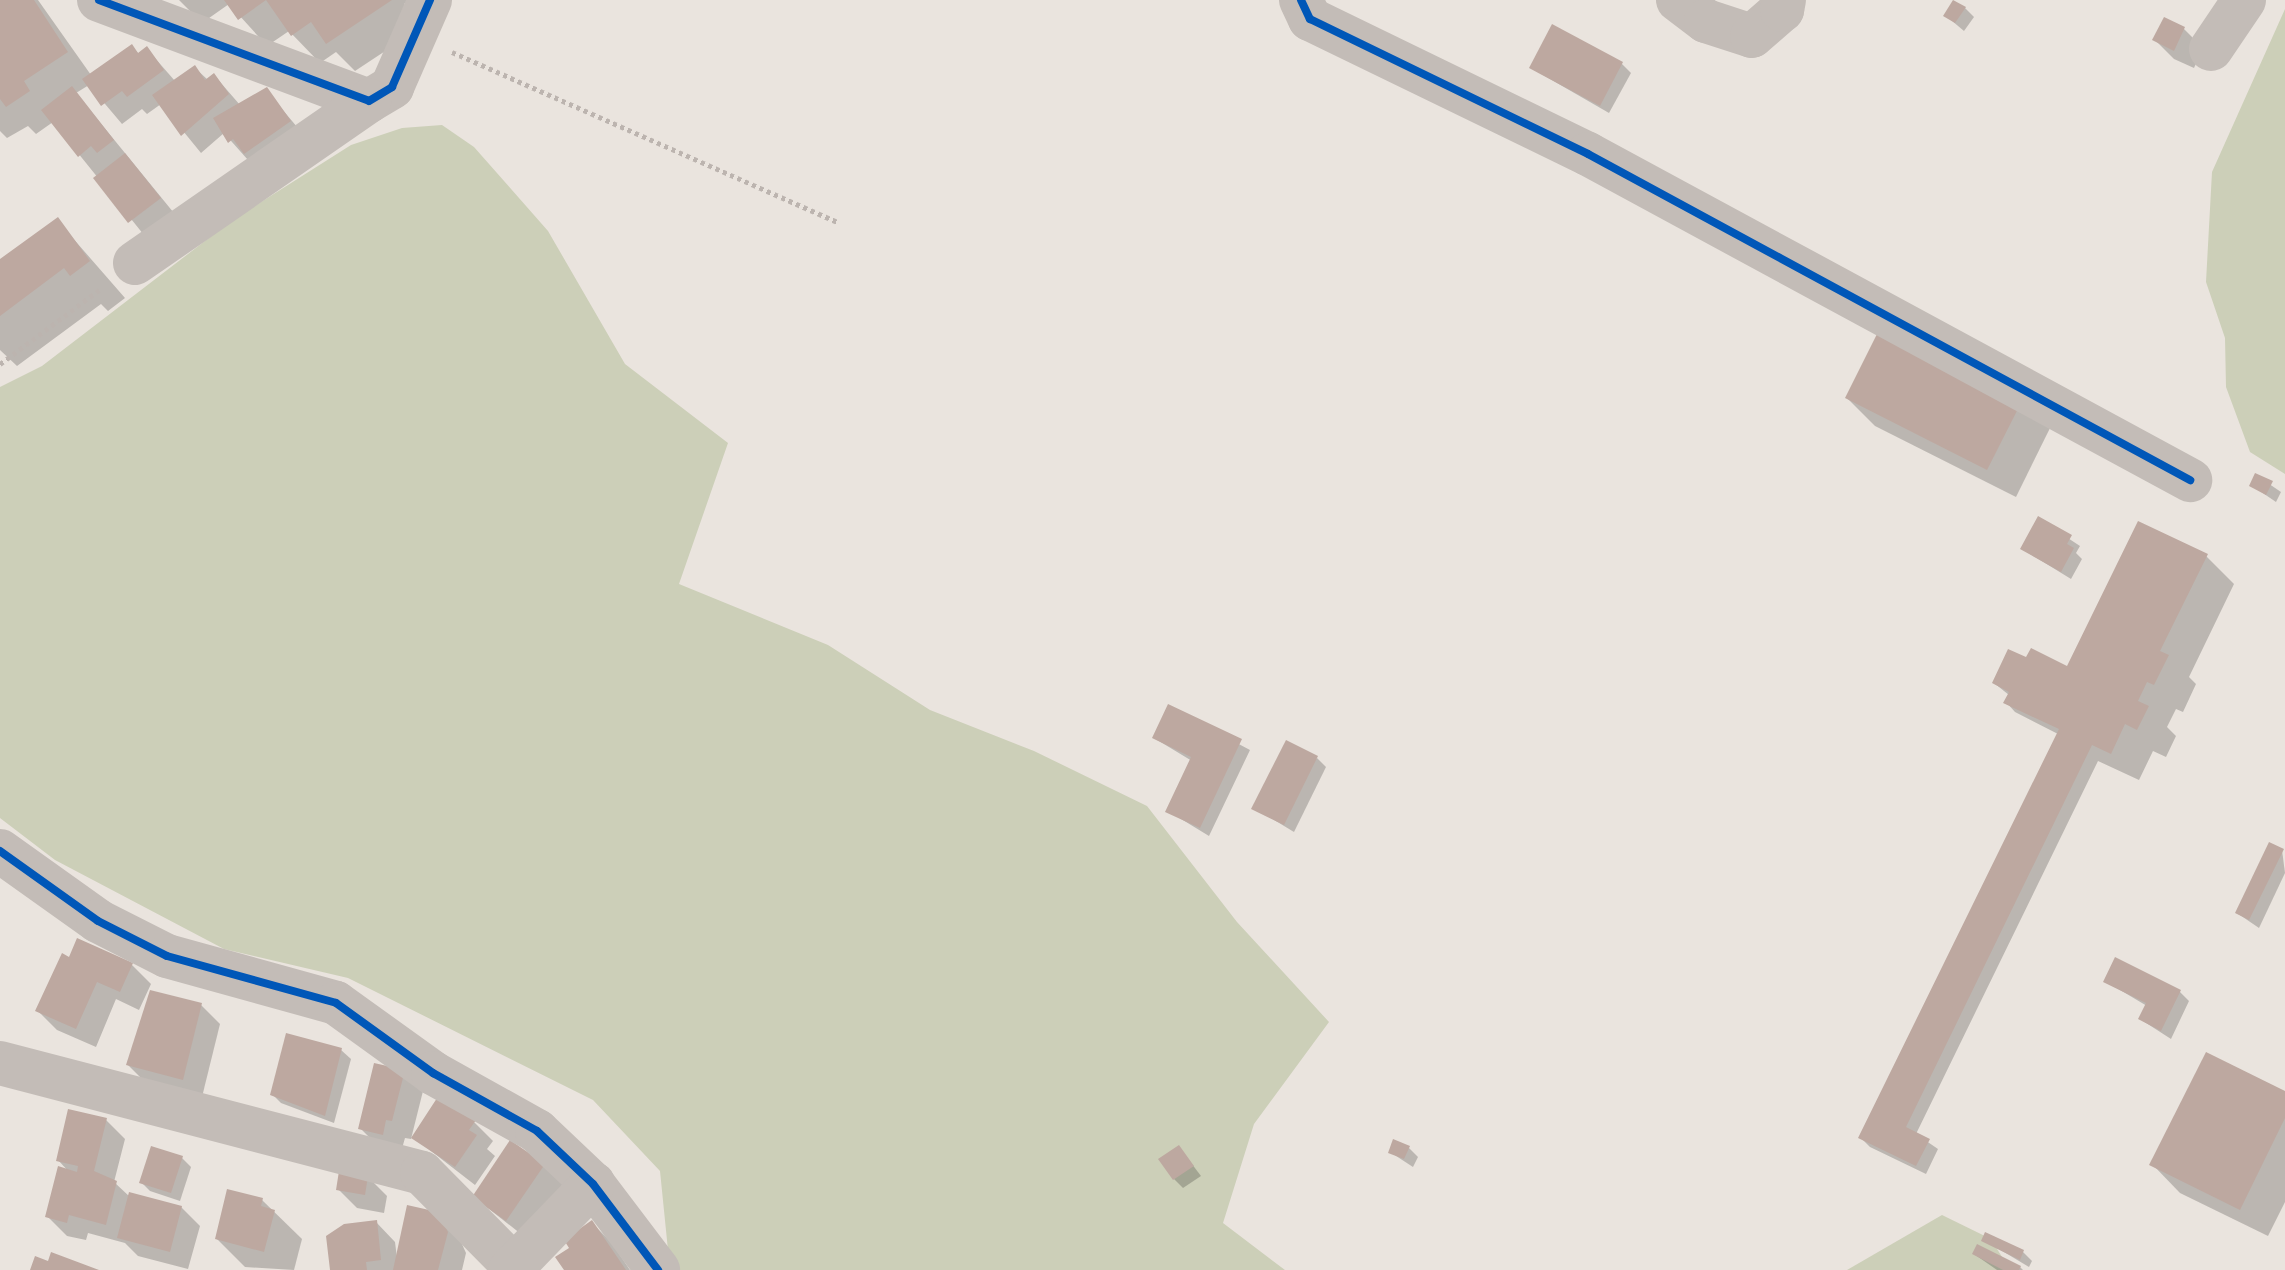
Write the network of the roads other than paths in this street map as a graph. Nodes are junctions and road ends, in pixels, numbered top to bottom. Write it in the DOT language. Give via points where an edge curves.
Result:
graph roads {
  1 [pos="99,0"];
  2 [pos="1301,0"];
  3 [pos="1678,0"];
  4 [pos="1784,0"];
  5 [pos="2244,0"];
  6 [pos="423,18"];
  7 [pos="2211,49"];
  8 [pos="369,101"];
  9 [pos="135,263"];
  10 [pos="2190,480"];
  11 [pos="0,851"];
  12 [pos="0,1063"];
  13 [pos="593,1184"];
  14 [pos="511,1268"];
  15 [pos="658,1270"];
  1 -- 8 [label="street"];
  2 -- 10 [label="street" via="1310,19 1588,154"];
  3 -- 4 [label="street" via="1706,21 1752,36 1782,10"];
  5 -- 7 [label="street"];
  6 -- 8 [label="street" via="392,87"];
  8 -- 9 [label="street"];
  11 -- 13 [label="street" via="98,921 167,956 336,1003 433,1073 537,1131"];
  12 -- 14 [label="street" via="422,1173"];
  13 -- 14 [label="street"];
  13 -- 15 [label="street"];
}
